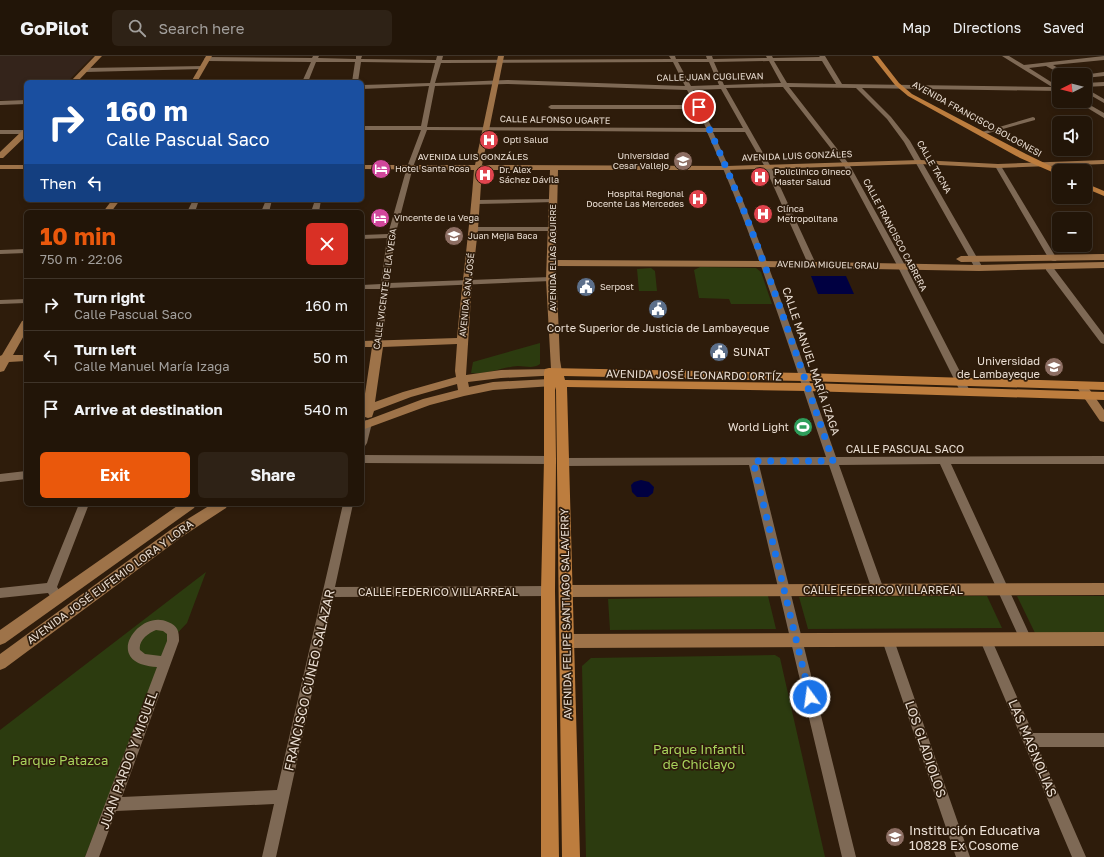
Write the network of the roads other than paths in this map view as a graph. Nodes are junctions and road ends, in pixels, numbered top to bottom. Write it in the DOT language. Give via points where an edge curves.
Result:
graph roads {
  1 [pos="99,56"];
  2 [pos="874,56"];
  3 [pos="880,56"];
  4 [pos="1005,56"];
  5 [pos="823,57"];
  6 [pos="208,58"];
  7 [pos="316,58"];
  8 [pos="359,58"];
  9 [pos="440,58"];
  10 [pos="673,58"];
  11 [pos="710,58"];
  12 [pos="770,58"];
  13 [pos="1104,58"];
  14 [pos="501,59"];
  15 [pos="1045,65"];
  16 [pos="1024,67"];
  17 [pos="202,68"];
  18 [pos="1052,68"];
  19 [pos="86,70"];
  20 [pos="1052,71"];
  21 [pos="1052,72"];
  22 [pos="1034,74"];
  23 [pos="1104,74"];
  24 [pos="1092,75"];
  25 [pos="75,80"];
  26 [pos="195,80"];
  27 [pos="306,80"];
  28 [pos="355,80"];
  29 [pos="496,83"];
  30 [pos="1092,84"];
  31 [pos="1095,84"];
  32 [pos="1104,84"];
  33 [pos="432,85"];
  34 [pos="786,85"];
  35 [pos="1052,85"];
  36 [pos="722,86"];
  37 [pos="840,86"];
  38 [pos="858,86"];
  39 [pos="364,87"];
  40 [pos="688,88"];
  41 [pos="903,88"];
  42 [pos="1104,88"];
  43 [pos="1052,89"];
  44 [pos="1092,89"];
  45 [pos="1092,94"];
  46 [pos="1104,96"];
  47 [pos="1104,101"];
  48 [pos="24,102"];
  49 [pos="0,103"];
  50 [pos="551,107"];
  51 [pos="699,107"];
  52 [pos="1091,108"];
  53 [pos="1104,116"];
  54 [pos="1033,119"];
  55 [pos="364,128"];
  56 [pos="485,128"];
  57 [pos="424,129"];
  58 [pos="710,130"];
  59 [pos="747,130"];
  60 [pos="0,132"];
  61 [pos="24,132"];
  62 [pos="984,132"];
  63 [pos="24,134"];
  64 [pos="0,156"];
  65 [pos="920,162"];
  66 [pos="1104,162"];
  67 [pos="846,164"];
  68 [pos="1087,164"];
  69 [pos="998,166"];
  70 [pos="1092,166"];
  71 [pos="1104,166"];
  72 [pos="0,167"];
  73 [pos="24,167"];
  74 [pos="364,167"];
  75 [pos="410,167"];
  76 [pos="478,167"];
  77 [pos="554,167"];
  78 [pos="768,167"];
  79 [pos="727,168"];
  80 [pos="1052,168"];
  81 [pos="1092,186"];
  82 [pos="1092,188"];
  83 [pos="1104,190"];
  84 [pos="1104,194"];
  85 [pos="553,201"];
  86 [pos="476,202"];
  87 [pos="474,229"];
  88 [pos="552,229"];
  89 [pos="391,236"];
  90 [pos="364,237"];
  91 [pos="24,251"];
  92 [pos="0,252"];
  93 [pos="1104,257"];
  94 [pos="551,259"];
  95 [pos="1054,259"];
  96 [pos="763,260"];
  97 [pos="810,260"];
  98 [pos="900,262"];
  99 [pos="977,263"];
  100 [pos="1104,266"];
  101 [pos="1048,268"];
  102 [pos="551,279"];
  103 [pos="467,282"];
  104 [pos="384,286"];
  105 [pos="364,287"];
  106 [pos="24,301"];
  107 [pos="0,302"];
  108 [pos="24,326"];
  109 [pos="1104,341"];
  110 [pos="462,342"];
  111 [pos="378,343"];
  112 [pos="364,344"];
  113 [pos="24,358"];
  114 [pos="2,362"];
  115 [pos="554,378"];
  116 [pos="461,380"];
  117 [pos="805,382"];
  118 [pos="1104,386"];
  119 [pos="963,387"];
  120 [pos="1085,391"];
  121 [pos="464,392"];
  122 [pos="1104,396"];
  123 [pos="366,410"];
  124 [pos="1104,418"];
  125 [pos="364,424"];
  126 [pos="364,459"];
  127 [pos="1104,460"];
  128 [pos="556,461"];
  129 [pos="753,461"];
  130 [pos="833,461"];
  131 [pos="944,461"];
  132 [pos="24,475"];
  133 [pos="0,478"];
  134 [pos="83,506"];
  135 [pos="187,506"];
  136 [pos="219,506"];
  137 [pos="348,506"];
  138 [pos="1104,589"];
  139 [pos="784,590"];
  140 [pos="878,590"];
  141 [pos="1003,590"];
  142 [pos="548,591"];
  143 [pos="566,591"];
  144 [pos="55,592"];
  145 [pos="328,592"];
  146 [pos="0,593"];
  147 [pos="0,638"];
  148 [pos="796,640"];
  149 [pos="888,640"];
  150 [pos="986,640"];
  151 [pos="1026,640"];
  152 [pos="1104,640"];
  153 [pos="567,641"];
  154 [pos="164,662"];
  155 [pos="0,663"];
  156 [pos="1029,740"];
  157 [pos="1104,740"];
  158 [pos="282,797"];
  159 [pos="113,804"];
  160 [pos="92,857"];
  161 [pos="269,857"];
  162 [pos="550,857"];
  163 [pos="570,857"];
  164 [pos="849,857"];
  165 [pos="963,857"];
  166 [pos="1079,857"];
  1 -- 19 [label="main road"];
  2 -- 41 [label="main road, AVENIDA FRANCISCO BOLOGNESI"];
  3 -- 41 [label="main road, AVENIDA FRANCISCO BOLOGNESI"];
  4 -- 16 [label="street"];
  5 -- 12 [label="street"];
  5 -- 37 [label="street"];
  6 -- 7 [label="street"];
  6 -- 17 [label="main road"];
  7 -- 8 [label="street"];
  7 -- 27 [label="street"];
  8 -- 9 [label="street"];
  8 -- 28 [label="street"];
  9 -- 14 [label="street"];
  9 -- 33 [label="street, CALLE VICENTE DE LA VEGA"];
  10 -- 11 [label="street"];
  10 -- 14 [label="street"];
  10 -- 40 [label="street, CALLE MANUEL MARÍA IZAGA"];
  11 -- 12 [label="street"];
  11 -- 36 [label="street"];
  12 -- 34 [label="street, CALLE FRANCISCO CABRERA"];
  13 -- 15 [label="street"];
  14 -- 29 [label="main road, AVENIDA SAN JOSÉ"];
  15 -- 16 [label="street"];
  15 -- 18 [label="street"];
  15 -- 20 [label="street"];
  16 -- 22 [label="street"];
  17 -- 19 [label="street"];
  17 -- 26 [label="main road"];
  19 -- 25 [label="main road"];
  21 -- 22 [label="street"];
  22 -- 35 [label="street"];
  23 -- 24 [label="street"];
  29 -- 33 [label="street, CALLE JUAN CUGLIEVAN"];
  29 -- 40 [label="street, CALLE JUAN CUGLIEVAN"];
  29 -- 56 [label="main road, AVENIDA SAN JOSÉ"];
  30 -- 31 [label="street"];
  31 -- 32 [label="street"];
  31 -- 42 [label="street"];
  33 -- 39 [label="street, CALLE JUAN CUGLIEVAN"];
  33 -- 57 [label="street, CALLE VICENTE DE LA VEGA"];
  34 -- 36 [label="street, CALLE JUAN CUGLIEVAN"];
  34 -- 37 [label="street, CALLE JUAN CUGLIEVAN"];
  34 -- 67 [label="street, CALLE FRANCISCO CABRERA"];
  36 -- 40 [label="street, CALLE JUAN CUGLIEVAN"];
  36 -- 59 [label="street"];
  37 -- 38 [label="street, CALLE JUAN CUGLIEVAN"];
  38 -- 41 [label="street, CALLE JUAN CUGLIEVAN"];
  38 -- 65 [label="street, CALLE TACNA" via="890,118"];
  40 -- 51 [label="street, CALLE MANUEL MARÍA IZAGA"];
  41 -- 43 [label="street, CALLE JUAN CUGLIEVAN"];
  41 -- 62 [label="main road, AVENIDA FRANCISCO BOLOGNESI"];
  41 -- 80 [label="main road, AVENIDA FRANCISCO BOLOGNESI" via="917,100"];
  44 -- 46 [label="street"];
  45 -- 47 [label="street"];
  48 -- 49 [label="street"];
  50 -- 51 [label="street"];
  51 -- 58 [label="street, CALLE MANUEL MARÍA IZAGA"];
  52 -- 53 [label="street"];
  54 -- 62 [label="street"];
  55 -- 57 [label="street, CALLE ALFONSO UGARTE"];
  56 -- 57 [label="street, CALLE ALFONSO UGARTE"];
  56 -- 58 [label="street, CALLE ALFONSO UGARTE"];
  56 -- 76 [label="main road, AVENIDA SAN JOSÉ"];
  57 -- 75 [label="street, CALLE VICENTE DE LA VEGA"];
  58 -- 59 [label="street, CALLE ALFONSO UGARTE"];
  58 -- 79 [label="street, CALLE MANUEL MARÍA IZAGA"];
  59 -- 78 [label="street"];
  60 -- 61 [label="street"];
  62 -- 80 [label="main road, AVENIDA FRANCISCO BOLOGNESI"];
  63 -- 64 [label="main road"];
  65 -- 67 [label="main road, AVENIDA LUIS GONZÁLES"];
  65 -- 69 [label="main road, AVENIDA LUIS GONZÁLES"];
  65 -- 99 [label="street, CALLE TACNA"];
  66 -- 68 [label="main road"];
  67 -- 78 [label="main road, AVENIDA LUIS GONZÁLES"];
  67 -- 98 [label="street, CALLE FRANCISCO CABRERA"];
  69 -- 80 [label="main road, AVENIDA LUIS GONZÁLES"];
  69 -- 95 [label="street"];
  70 -- 71 [label="main road"];
  72 -- 73 [label="main road"];
  74 -- 75 [label="main road, AVENIDA LUIS GONZÁLES"];
  75 -- 76 [label="main road, AVENIDA LUIS GONZÁLES"];
  75 -- 89 [label="street, CALLE VICENTE DE LA VEGA"];
  76 -- 77 [label="main road, AVENIDA LUIS GONZÁLES"];
  76 -- 86 [label="main road, AVENIDA SAN JOSÉ"];
  77 -- 79 [label="main road, AVENIDA LUIS GONZÁLES"];
  77 -- 85 [label="main road, AVENIDA ELIAS AGUIRRE"];
  78 -- 79 [label="main road, AVENIDA LUIS GONZÁLES"];
  78 -- 97 [label="street"];
  79 -- 96 [label="street, CALLE MANUEL MARÍA IZAGA"];
  81 -- 83 [label="main road"];
  82 -- 84 [label="main road"];
  85 -- 86 [label="street"];
  85 -- 88 [label="main road, AVENIDA ELIAS AGUIRRE"];
  86 -- 87 [label="main road, AVENIDA SAN JOSÉ"];
  87 -- 88 [label="street"];
  87 -- 103 [label="main road, AVENIDA SAN JOSÉ"];
  88 -- 94 [label="main road, AVENIDA ELIAS AGUIRRE"];
  89 -- 90 [label="street"];
  89 -- 104 [label="street, CALLE VICENTE DE LA VEGA"];
  91 -- 92 [label="street"];
  93 -- 95 [label="main road, AVENIDA MIGUEL GRAU"];
  94 -- 96 [label="main road, AVENIDA MIGUEL GRAU"];
  94 -- 102 [label="main road, AVENIDA ELIAS AGUIRRE"];
  95 -- 99 [label="main road, AVENIDA MIGUEL GRAU"];
  96 -- 97 [label="main road, AVENIDA MIGUEL GRAU"];
  96 -- 117 [label="street, CALLE MANUEL MARÍA IZAGA"];
  97 -- 98 [label="main road, AVENIDA MIGUEL GRAU"];
  98 -- 99 [label="main road, AVENIDA MIGUEL GRAU"];
  98 -- 119 [label="street, CALLE FRANCISCO CABRERA"];
  99 -- 101 [label="main road, AVENIDA MIGUEL GRAU"];
  100 -- 101 [label="main road, AVENIDA MIGUEL GRAU"];
  101 -- 109 [label="street"];
  102 -- 103 [label="street"];
  102 -- 115 [label="main road, AVENIDA ELIAS AGUIRRE"];
  103 -- 104 [label="street"];
  103 -- 110 [label="main road, AVENIDA SAN JOSÉ"];
  104 -- 105 [label="street"];
  104 -- 111 [label="street, CALLE VICENTE DE LA VEGA"];
  106 -- 107 [label="street"];
  108 -- 114 [label="main road"];
  110 -- 111 [label="main road"];
  110 -- 116 [label="main road, AVENIDA SAN JOSÉ"];
  111 -- 112 [label="main road"];
  111 -- 123 [label="main road, CALLE VICENTE DE LA VEGA"];
  113 -- 114 [label="main road"];
  115 -- 116 [label="main road" via="492,374"];
  115 -- 117 [label="main road, AVENIDA JOSÉ LEONARDO ORTÍZ"];
  115 -- 121 [label="main road"];
  115 -- 128 [label="main road, AVENIDA FELIPE SANTIAGO SALAVERRY"];
  116 -- 121 [label="main road, AVENIDA SAN JOSÉ"];
  116 -- 123 [label="main road" via="421,390"];
  117 -- 119 [label="main road, AVENIDA JOSÉ LEONARDO ORTÍZ"];
  117 -- 130 [label="street, CALLE MANUEL MARÍA IZAGA"];
  118 -- 120 [label="main road, AVENIDA JOSÉ LEONARDO ORTÍZ"];
  119 -- 120 [label="main road, AVENIDA JOSÉ LEONARDO ORTÍZ"];
  120 -- 122 [label="main road, AVENIDA JOSÉ LEONARDO ORTÍZ"];
  120 -- 124 [label="main road"];
  121 -- 125 [label="main road"];
  123 -- 125 [label="main road"];
  126 -- 128 [label="street, CALLE PASCUAL SACO"];
  127 -- 131 [label="street, CALLE PASCUAL SACO"];
  128 -- 129 [label="street, CALLE PASCUAL SACO"];
  128 -- 142 [label="main road, AVENIDA FELIPE SANTIAGO SALAVERRY"];
  128 -- 143 [label="main road, AVENIDA FELIPE SANTIAGO SALAVERRY"];
  129 -- 130 [label="street, CALLE PASCUAL SACO"];
  129 -- 139 [label="street"];
  130 -- 131 [label="street, CALLE PASCUAL SACO"];
  130 -- 140 [label="street, CALLE MANUEL MARÍA IZAGA"];
  131 -- 141 [label="street"];
  132 -- 133 [label="street"];
  134 -- 144 [label="street"];
  135 -- 144 [label="main road, AVENIDA JOSÉ EUFEMIO LORA Y LORA"];
  136 -- 155 [label="main road, AVENIDA JOSÉ EUFEMIO LORA Y LORA" via="178,532"];
  137 -- 145 [label="street, FRANCISCO CÚNEO SALAZAR"];
  138 -- 141 [label="main road, CALLE FEDERICO VILLARREAL"];
  139 -- 140 [label="main road, CALLE FEDERICO VILLARREAL"];
  139 -- 143 [label="main road, CALLE FEDERICO VILLARREAL"];
  139 -- 148 [label="street"];
  140 -- 141 [label="main road, CALLE FEDERICO VILLARREAL"];
  141 -- 151 [label="street"];
  142 -- 145 [label="street, CALLE FEDERICO VILLARREAL"];
  142 -- 162 [label="main road, AVENIDA FELIPE SANTIAGO SALAVERRY"];
  143 -- 153 [label="main road, AVENIDA FELIPE SANTIAGO SALAVERRY"];
  144 -- 146 [label="street"];
  144 -- 147 [label="main road, AVENIDA JOSÉ EUFEMIO LORA Y LORA"];
  145 -- 158 [label="street, FRANCISCO CÚNEO SALAZAR"];
  148 -- 149 [label="main road"];
  148 -- 153 [label="main road"];
  148 -- 164 [label="street"];
  149 -- 150 [label="main road"];
  149 -- 165 [label="street, LOS GLADIOLOS"];
  150 -- 151 [label="main road"];
  150 -- 156 [label="street, LAS MAGNOLIAS"];
  151 -- 152 [label="main road"];
  153 -- 163 [label="main road, AVENIDA FELIPE SANTIAGO SALAVERRY"];
  154 -- 159 [label="street, JUAN PARDO Y MIGUEL"];
  156 -- 157 [label="street"];
  156 -- 166 [label="street, LAS MAGNOLIAS"];
  158 -- 159 [label="street"];
  158 -- 161 [label="street, FRANCISCO CÚNEO SALAZAR"];
  159 -- 160 [label="street, JUAN PARDO Y MIGUEL"];
}
